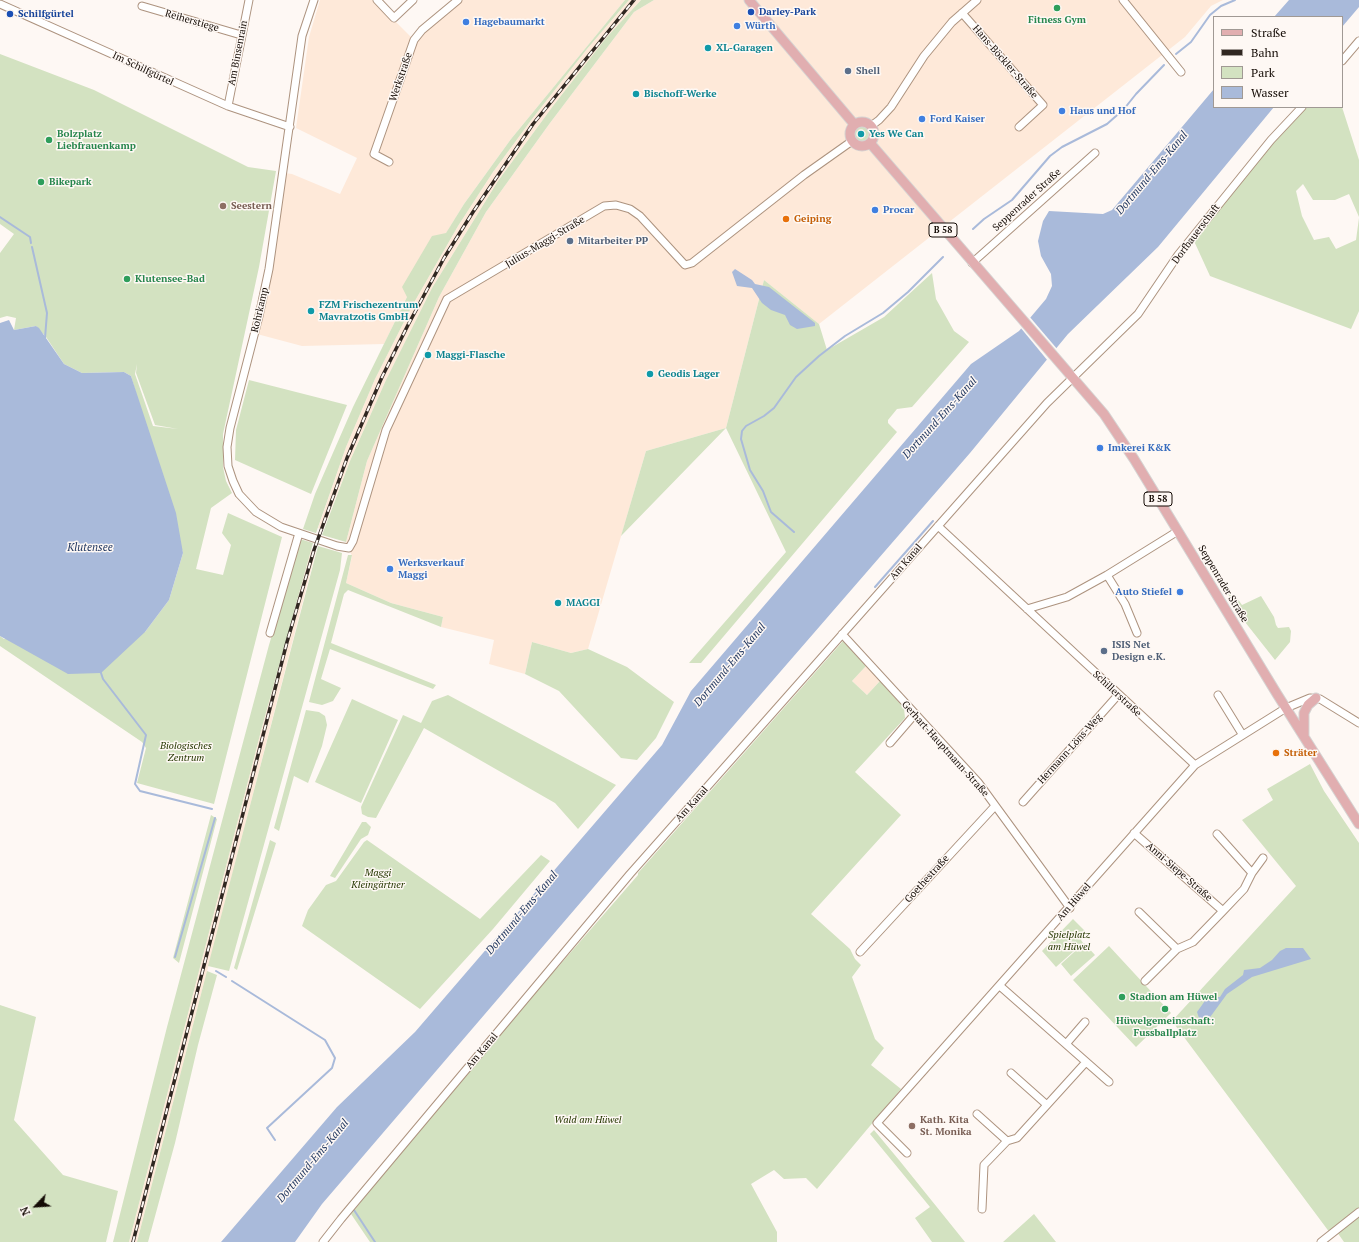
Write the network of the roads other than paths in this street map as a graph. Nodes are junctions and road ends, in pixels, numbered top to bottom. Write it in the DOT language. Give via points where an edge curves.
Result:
graph roads {
  1 [pos="249,0"];
  2 [pos="314,0"];
  3 [pos="377,0"];
  4 [pos="413,0"];
  5 [pos="458,0"];
  6 [pos="749,0"];
  7 [pos="977,0"];
  8 [pos="1123,0"];
  9 [pos="0,4"];
  10 [pos="142,6"];
  11 [pos="962,13"];
  12 [pos="242,35"];
  13 [pos="1359,41"];
  14 [pos="1343,61"];
  15 [pos="1181,72"];
  16 [pos="228,106"];
  17 [pos="1301,108"];
  18 [pos="854,124"];
  19 [pos="871,126"];
  20 [pos="290,127"];
  21 [pos="1019,127"];
  22 [pos="852,141"];
  23 [pos="870,143"];
  24 [pos="1096,153"];
  25 [pos="389,162"];
  26 [pos="972,263"];
  27 [pos="1073,377"];
  28 [pos="938,526"];
  29 [pos="1178,531"];
  30 [pos="299,533"];
  31 [pos="349,548"];
  32 [pos="1107,575"];
  33 [pos="1027,609"];
  34 [pos="270,633"];
  35 [pos="1137,633"];
  36 [pos="842,634"];
  37 [pos="1118,695"];
  38 [pos="1218,695"];
  39 [pos="1316,698"];
  40 [pos="1286,708"];
  41 [pos="915,714"];
  42 [pos="1359,723"];
  43 [pos="1242,734"];
  44 [pos="1304,738"];
  45 [pos="890,742"];
  46 [pos="1195,765"];
  47 [pos="1023,802"];
  48 [pos="995,806"];
  49 [pos="1359,824"];
  50 [pos="1134,833"];
  51 [pos="1217,834"];
  52 [pos="1264,858"];
  53 [pos="1252,872"];
  54 [pos="1070,908"];
  55 [pos="1224,911"];
  56 [pos="1139,912"];
  57 [pos="1177,949"];
  58 [pos="860,952"];
  59 [pos="1145,981"];
  60 [pos="1000,986"];
  61 [pos="1085,1022"];
  62 [pos="1066,1044"];
  63 [pos="1086,1062"];
  64 [pos="1012,1073"];
  65 [pos="1109,1082"];
  66 [pos="1047,1105"];
  67 [pos="977,1114"];
  68 [pos="1007,1141"];
  69 [pos="907,1152"];
  70 [pos="982,1209"];
  71 [pos="1359,1212"];
  72 [pos="323,1242"];
  73 [pos="1321,1242"];
  1 -- 12 [label="street, Am Binsenrain"];
  2 -- 20 [label="street, Rohrkamp" via="302,36"];
  3 -- 4 [label="street" via="394,18"];
  5 -- 25 [label="street, Werkstraße" via="422,30 414,40 374,154"];
  6 -- 18 [label="main road"];
  7 -- 11 [label="street"];
  8 -- 15 [label="street"];
  9 -- 16 [label="street, Im Schilfgürtel"];
  10 -- 12 [label="street, Reiherstiege"];
  11 -- 19 [label="street" via="924,56 888,111"];
  11 -- 21 [label="street, Hans-Böckler-Straße" via="1043,105"];
  12 -- 16 [label="street, Am Binsenrain"];
  13 -- 14 [label="street"];
  16 -- 20 [label="street, Im Schilfgürtel"];
  17 -- 27 [label="street, Dorfbauerschaft" via="1271,140 1178,255 1138,314"];
  18 -- 19 [label="main road" via="863,121"];
  18 -- 22 [label="main road" via="850,132"];
  19 -- 23 [label="main road" via="874,135"];
  20 -- 30 [label="street, Rohrkamp" via="269,269 227,446 228,466 239,494 256,512"];
  22 -- 23 [label="main road" via="860,146"];
  22 -- 31 [label="street, Julius-Maggi-Straße" via="804,175 692,263 684,265 640,216 630,209 610,205 604,206 447,299 386,430 358,528"];
  23 -- 26 [label="main road, B 58"];
  24 -- 26 [label="street, Seppenrader Straße"];
  26 -- 27 [label="main road, Seppenrader Straße / B 58"];
  27 -- 28 [label="street, Am Kanal"];
  27 -- 29 [label="main road, Seppenrader Straße / B 58" via="1108,420"];
  28 -- 33 [label="street"];
  28 -- 36 [label="street, Am Kanal"];
  29 -- 32 [label="street"];
  29 -- 40 [label="main road, Seppenrader Straße / B 58"];
  30 -- 31 [label="street, Rohrkamp"];
  30 -- 34 [label="street"];
  32 -- 33 [label="street" via="1067,597"];
  32 -- 35 [label="street" via="1125,604"];
  33 -- 37 [label="street, Schillerstraße"];
  36 -- 41 [label="street, Gerhart-Hauptmann-Straße"];
  36 -- 72 [label="street, Am Kanal" via="630,874"];
  37 -- 46 [label="street, Schillerstraße"];
  37 -- 47 [label="street, Hermann-Löns-Weg"];
  38 -- 43 [label="street"];
  39 -- 40 [label="street, Am Hüwel" via="1304,699"];
  39 -- 42 [label="street"];
  39 -- 44 [label="main road" via="1304,713"];
  40 -- 43 [label="street, Am Hüwel"];
  40 -- 44 [label="main road, Seppenrader Straße / B 58"];
  41 -- 45 [label="street"];
  41 -- 48 [label="street, Gerhart-Hauptmann-Straße" via="978,782"];
  43 -- 46 [label="street, Am Hüwel"];
  44 -- 49 [label="main road, Seppenrader Straße / B 58"];
  46 -- 50 [label="street, Am Hüwel"];
  48 -- 54 [label="street, Gerhart-Hauptmann-Straße"];
  48 -- 58 [label="street, Goethestraße"];
  50 -- 54 [label="street, Am Hüwel"];
  50 -- 55 [label="street, Anni-Siepe-Straße"];
  51 -- 53 [label="street"];
  52 -- 53 [label="street"];
  53 -- 55 [label="street" via="1244,889"];
  54 -- 60 [label="street, Am Hüwel"];
  55 -- 57 [label="street" via="1193,942"];
  56 -- 57 [label="street"];
  57 -- 59 [label="street"];
  60 -- 62 [label="street"];
  60 -- 69 [label="street, Am Hüwel" via="877,1123"];
  61 -- 62 [label="street"];
  62 -- 63 [label="street"];
  63 -- 65 [label="street"];
  63 -- 66 [label="street"];
  64 -- 66 [label="street"];
  66 -- 68 [label="street" via="1017,1138"];
  67 -- 68 [label="street"];
  68 -- 70 [label="street" via="984,1165"];
  71 -- 73 [label="street"];
}
